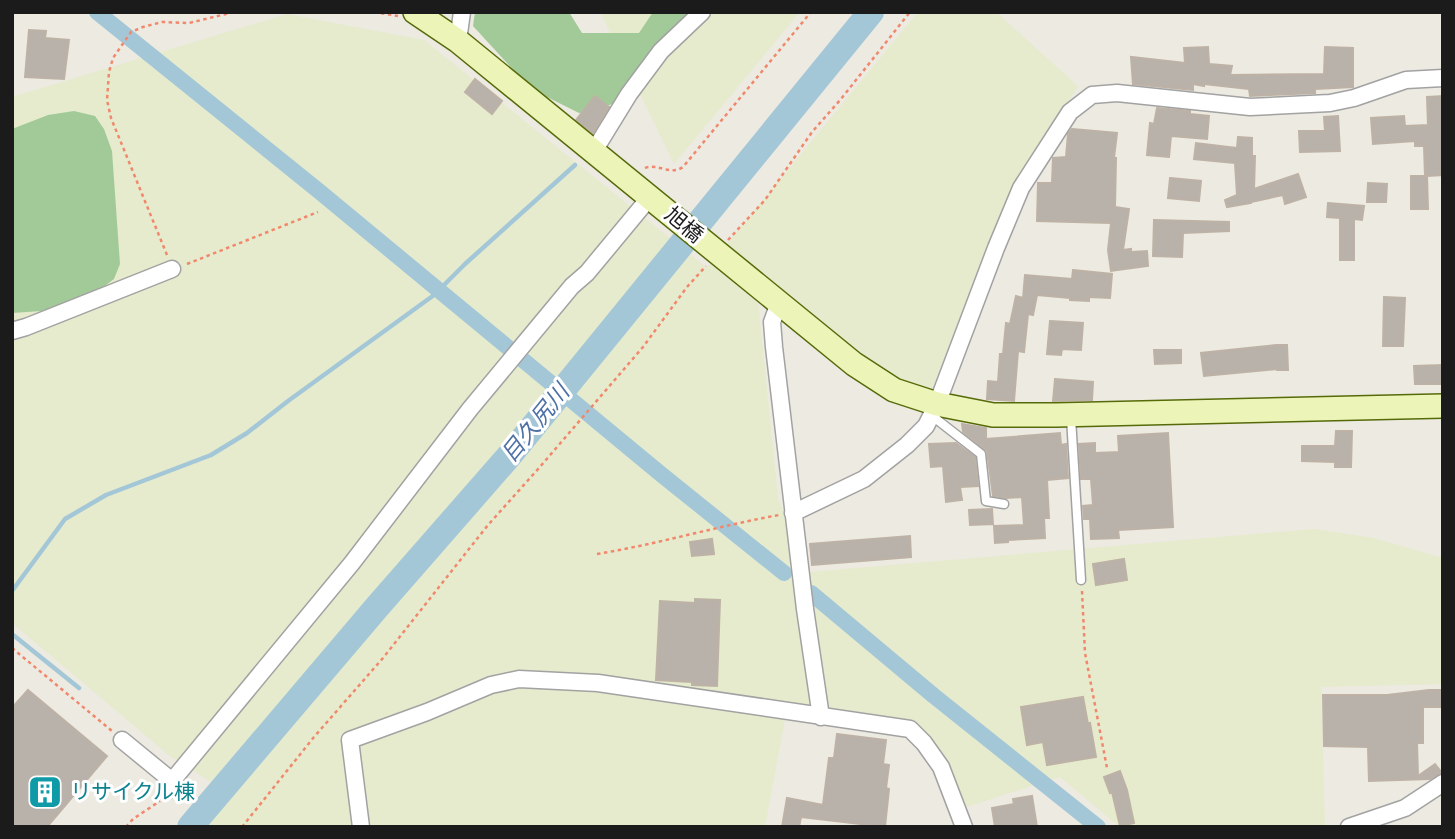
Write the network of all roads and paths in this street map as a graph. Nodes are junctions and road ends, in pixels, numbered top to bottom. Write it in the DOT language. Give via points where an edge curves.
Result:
graph roads {
  1 [pos="234,12"];
  2 [pos="415,12"];
  3 [pos="462,12"];
  4 [pos="702,12"];
  5 [pos="811,12"];
  6 [pos="910,12"];
  7 [pos="458,41"];
  8 [pos="1443,78"];
  9 [pos="594,151"];
  10 [pos="632,182"];
  11 [pos="652,199"];
  12 [pos="318,212"];
  13 [pos="715,251"];
  14 [pos="172,269"];
  15 [pos="779,303"];
  16 [pos="12,331"];
  17 [pos="1443,406"];
  18 [pos="934,410"];
  19 [pos="1070,415"];
  20 [pos="1004,503"];
  21 [pos="793,513"];
  22 [pos="597,554"];
  23 [pos="1081,580"];
  24 [pos="12,648"];
  25 [pos="821,717"];
  26 [pos="122,740"];
  27 [pos="1107,768"];
  28 [pos="1443,783"];
  29 [pos="170,786"];
  30 [pos="1358,825"];
  31 [pos="126,827"];
  32 [pos="242,827"];
  33 [pos="361,827"];
  34 [pos="964,827"];
  1 -- 14 [label="path" via="188,23 162,22 131,32 109,72 107,100 116,130"];
  2 -- 7 [label="street, 旭橋"];
  3 -- 7 [label="street"];
  4 -- 9 [label="street" via="661,51"];
  5 -- 10 [label="path" via="683,167 672,171 648,166"];
  6 -- 13 [label="path" via="812,132 765,200"];
  7 -- 9 [label="street, 旭橋"];
  8 -- 18 [label="street" via="1406,80 1330,103 1250,107 1117,93 1092,95 1070,112 1021,188"];
  9 -- 10 [label="street, 旭橋"];
  10 -- 11 [label="street, 旭橋"];
  11 -- 13 [label="street, 旭橋"];
  11 -- 29 [label="street" via="565,294 470,409 352,563"];
  12 -- 14 [label="path"];
  13 -- 15 [label="street, 旭橋"];
  13 -- 32 [label="path" via="643,346 488,526"];
  14 -- 16 [label="street"];
  15 -- 18 [label="street, 旭橋" via="854,364"];
  15 -- 21 [label="street" via="772,322"];
  17 -- 19 [label="street, 旭橋"];
  18 -- 19 [label="street, 旭橋"];
  18 -- 20 [label="lane" via="981,454 986,500"];
  18 -- 21 [label="street" via="926,426 863,479"];
  19 -- 23 [label="lane"];
  21 -- 22 [label="path"];
  21 -- 25 [label="street"];
  23 -- 27 [label="path" via="1085,653"];
  24 -- 26 [label="path"];
  25 -- 33 [label="street" via="598,683 519,679 491,685 350,740"];
  25 -- 34 [label="street" via="910,730 941,767"];
  26 -- 29 [label="street"];
  28 -- 30 [label="street" via="1405,808"];
  29 -- 31 [label="path"];
}
